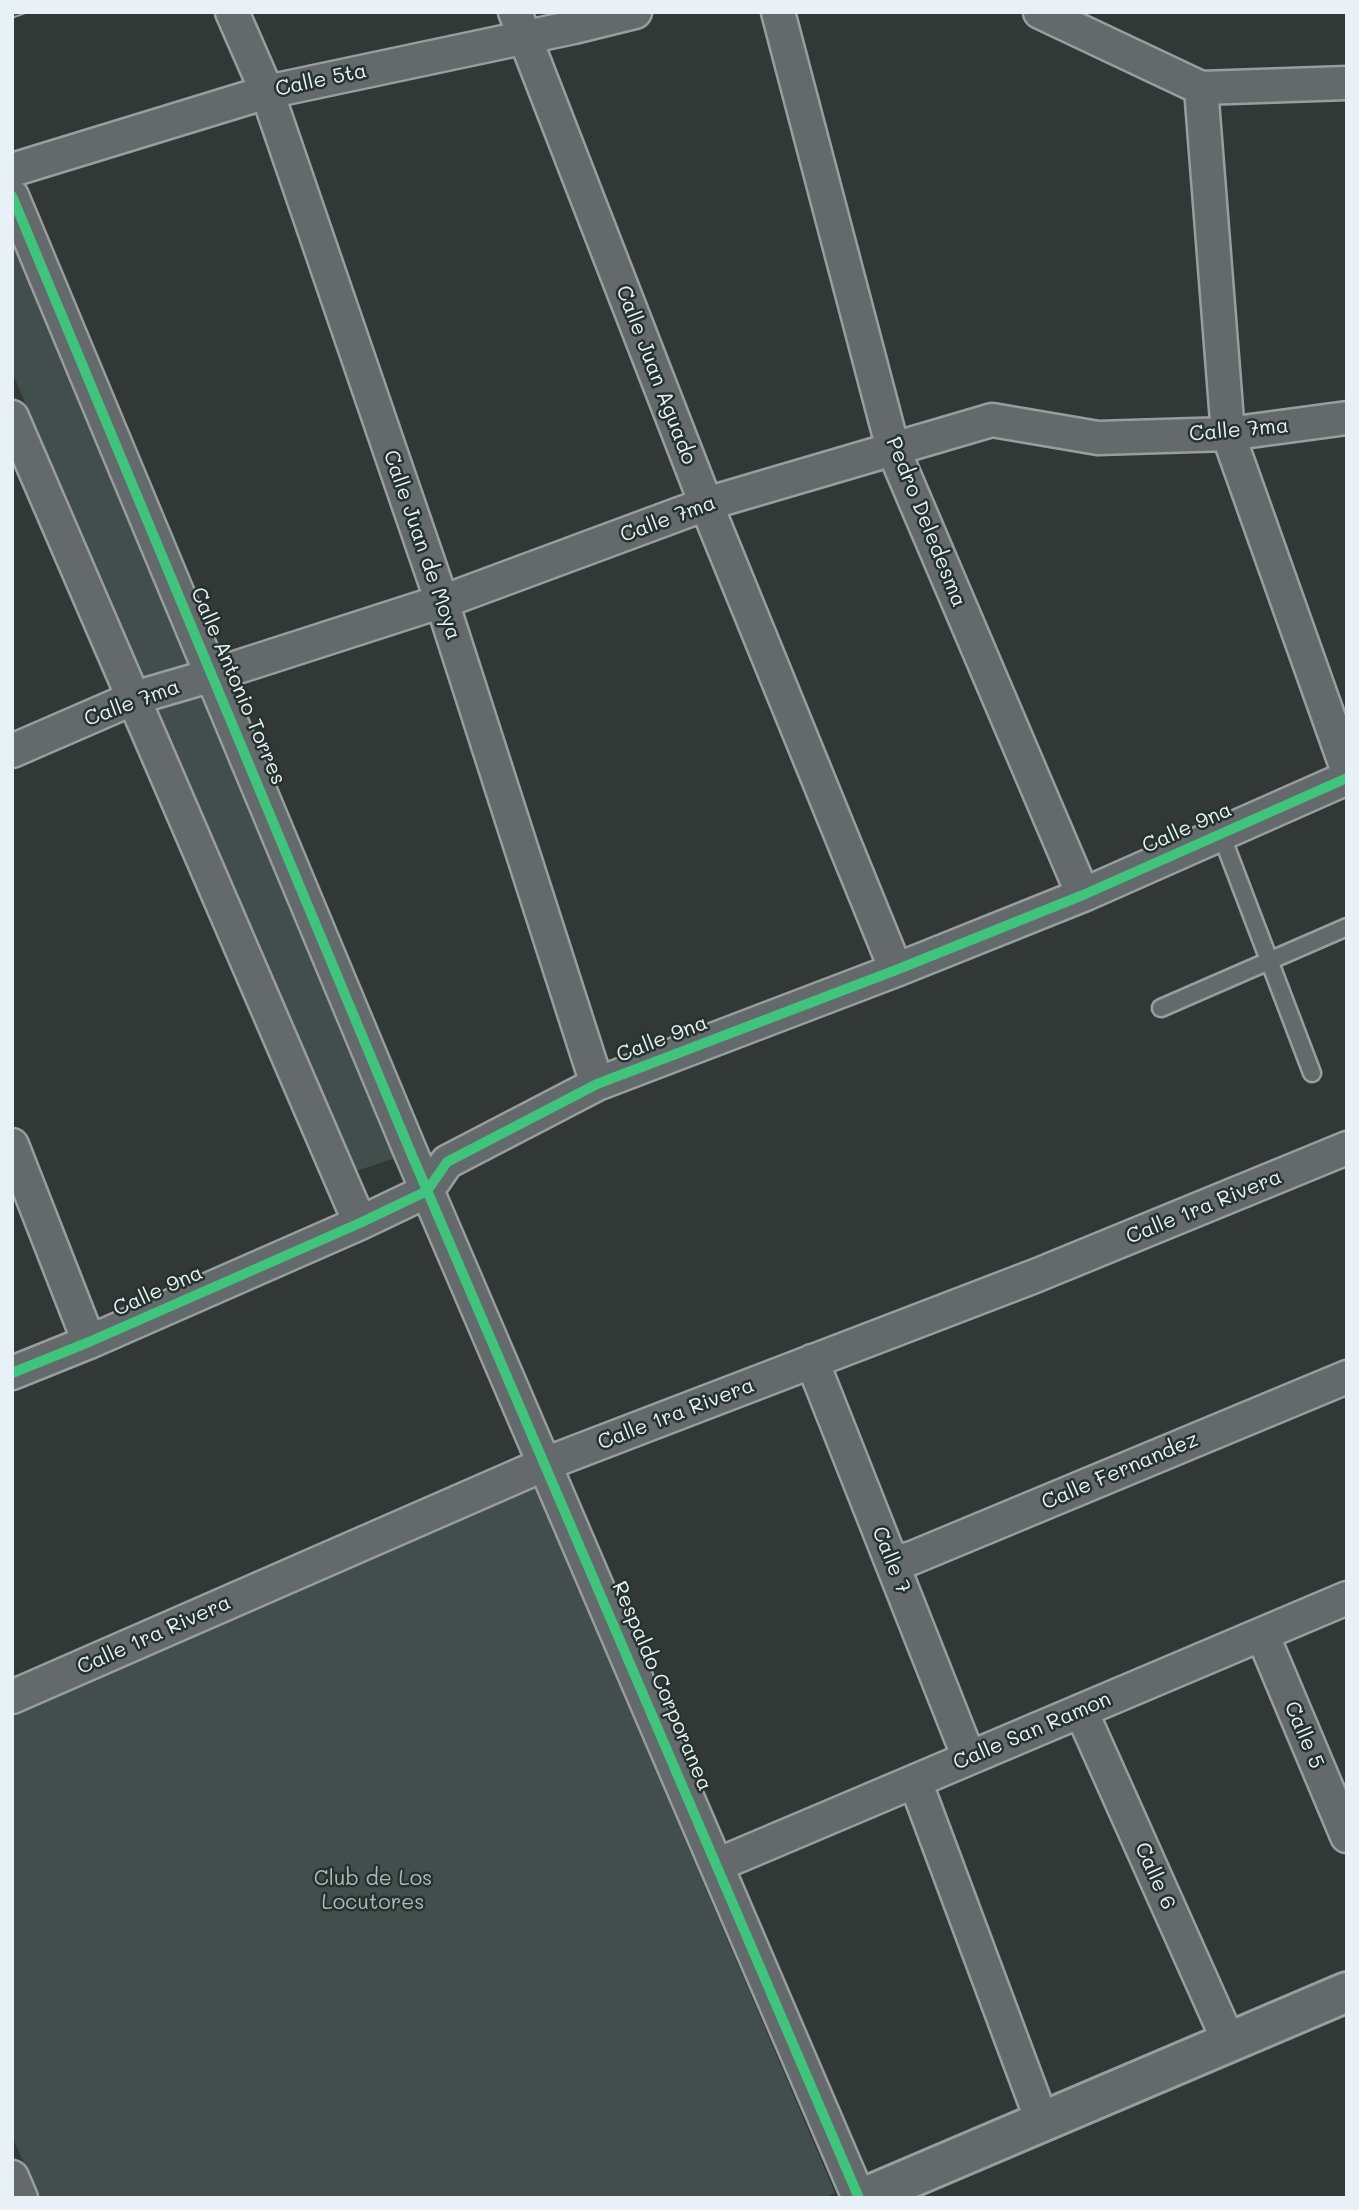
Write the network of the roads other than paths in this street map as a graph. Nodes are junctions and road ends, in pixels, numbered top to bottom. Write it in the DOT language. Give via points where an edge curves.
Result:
graph roads {
  1 [pos="232,12"];
  2 [pos="635,12"];
  3 [pos="778,12"];
  4 [pos="1040,12"];
  5 [pos="520,25"];
  6 [pos="1347,83"];
  7 [pos="1201,88"];
  8 [pos="267,92"];
  9 [pos="12,170"];
  10 [pos="12,196"];
  11 [pos="12,417"];
  12 [pos="1347,418"];
  13 [pos="1228,433"];
  14 [pos="893,449"];
  15 [pos="706,505"];
  16 [pos="442,601"];
  17 [pos="213,675"];
  18 [pos="134,698"];
  19 [pos="12,751"];
  20 [pos="1347,769"];
  21 [pos="1347,778"];
  22 [pos="1221,835"];
  23 [pos="1083,895"];
  24 [pos="1347,927"];
  25 [pos="1268,960"];
  26 [pos="896,970"];
  27 [pos="1161,1008"];
  28 [pos="1312,1073"];
  29 [pos="597,1084"];
  30 [pos="12,1144"];
  31 [pos="1347,1148"];
  32 [pos="427,1191"];
  33 [pos="360,1223"];
  34 [pos="89,1342"];
  35 [pos="812,1361"];
  36 [pos="12,1373"];
  37 [pos="1347,1377"];
  38 [pos="545,1464"];
  39 [pos="892,1563"];
  40 [pos="1347,1598"];
  41 [pos="1262,1634"];
  42 [pos="12,1697"];
  43 [pos="1081,1710"];
  44 [pos="969,1758"];
  45 [pos="915,1781"];
  46 [pos="1347,1836"];
  47 [pos="717,1865"];
  48 [pos="1347,1992"];
  49 [pos="1229,2042"];
  50 [pos="1042,2121"];
  51 [pos="12,2177"];
  52 [pos="21,2198"];
  53 [pos="861,2198"];
  1 -- 8 [label="street, Calle Juan de Moya"];
  2 -- 5 [label="street, Calle 5ta"];
  3 -- 14 [label="street, Pedro Deledesma"];
  4 -- 7 [label="street"];
  5 -- 8 [label="street, Calle 5ta"];
  5 -- 15 [label="street, Calle Juan Aguado"];
  6 -- 7 [label="street"];
  7 -- 13 [label="street"];
  8 -- 9 [label="street, Calle 5ta"];
  8 -- 16 [label="street, Calle Juan de Moya"];
  10 -- 17 [label="street, Calle Antonio Torres"];
  11 -- 18 [label="street"];
  12 -- 13 [label="street, Calle 7ma"];
  13 -- 14 [label="street, Calle 7ma" via="1098,438 992,420"];
  13 -- 20 [label="street"];
  14 -- 15 [label="street, Calle 7ma"];
  14 -- 23 [label="street, Pedro Deledesma"];
  15 -- 16 [label="street, Calle 7ma"];
  15 -- 26 [label="street, Calle Juan Aguado"];
  16 -- 17 [label="street, Calle 7ma"];
  16 -- 29 [label="street, Calle Juan de Moya"];
  17 -- 18 [label="street, Calle 7ma"];
  17 -- 32 [label="street, Calle Antonio Torres"];
  18 -- 19 [label="street, Calle 7ma"];
  18 -- 33 [label="street"];
  21 -- 22 [label="street, Calle 9na"];
  22 -- 23 [label="street, Calle 9na"];
  22 -- 25 [label="lane"];
  23 -- 26 [label="street, Calle 9na"];
  24 -- 25 [label="lane"];
  25 -- 27 [label="lane"];
  25 -- 28 [label="lane"];
  26 -- 29 [label="street, Calle 9na"];
  29 -- 32 [label="street, Calle 9na" via="447,1162"];
  30 -- 34 [label="street"];
  31 -- 35 [label="street, Calle 1ra Rivera" via="1035,1276"];
  32 -- 33 [label="street, Calle 9na"];
  32 -- 38 [label="street, Respaldo Corporanea"];
  33 -- 34 [label="street, Calle 9na"];
  34 -- 36 [label="street, Calle 9na"];
  35 -- 38 [label="street, Calle 1ra Rivera"];
  35 -- 39 [label="street, Calle 7"];
  37 -- 39 [label="street, Calle Fernandez"];
  38 -- 42 [label="street, Calle 1ra Rivera"];
  38 -- 47 [label="street, Respaldo Corporanea"];
  39 -- 44 [label="street, Calle 7"];
  40 -- 41 [label="street, Calle San Ramon"];
  41 -- 43 [label="street, Calle San Ramon"];
  41 -- 46 [label="street, Calle 5"];
  43 -- 44 [label="street, Calle San Ramon"];
  43 -- 49 [label="street, Calle 6"];
  44 -- 45 [label="street, Calle San Ramon"];
  45 -- 47 [label="street, Calle San Ramon"];
  45 -- 50 [label="street"];
  47 -- 53 [label="street, Respaldo Corporanea"];
  48 -- 49 [label="street"];
  49 -- 50 [label="street"];
  50 -- 53 [label="street"];
  51 -- 52 [label="street"];
}
